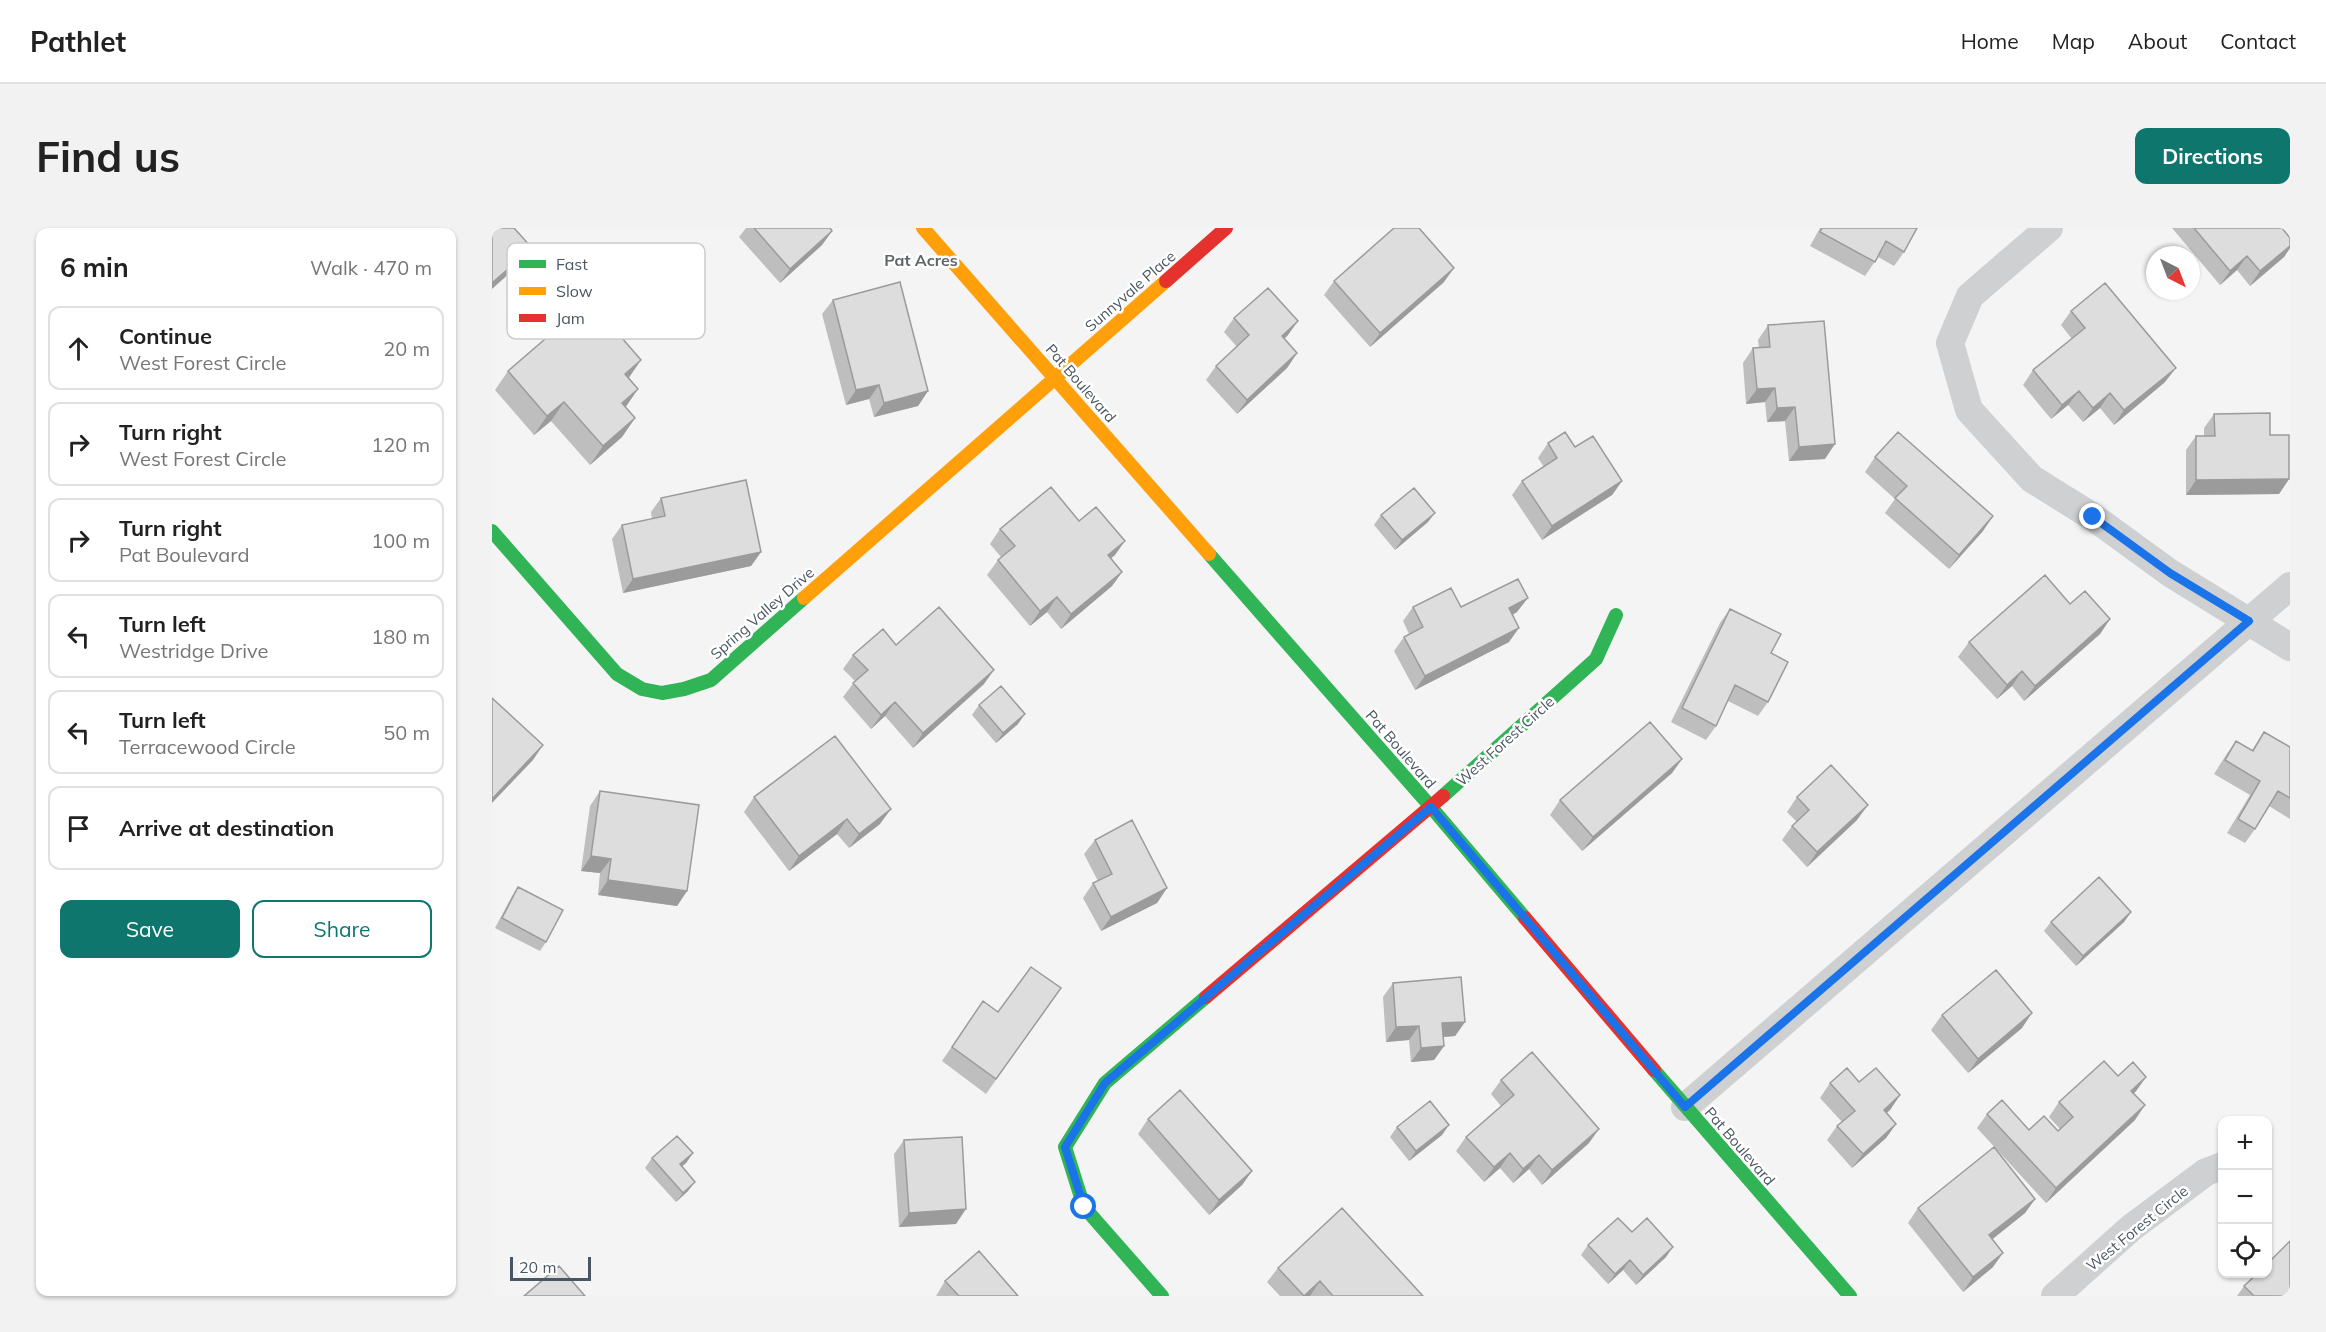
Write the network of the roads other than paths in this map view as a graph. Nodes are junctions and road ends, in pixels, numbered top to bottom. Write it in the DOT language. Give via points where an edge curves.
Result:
graph roads {
  1 [pos="923,228"];
  2 [pos="1226,228"];
  3 [pos="2049,228"];
  4 [pos="1055,378"];
  5 [pos="492,531"];
  6 [pos="2290,586"];
  7 [pos="1616,615"];
  8 [pos="2249,621"];
  9 [pos="2290,646"];
  10 [pos="1431,807"];
  11 [pos="1685,1107"];
  12 [pos="2218,1168"];
  13 [pos="1162,1296"];
  14 [pos="1850,1296"];
  15 [pos="2055,1296"];
  1 -- 4 [label="street, Pat Boulevard"];
  2 -- 4 [label="street, Sunnyvale Place"];
  3 -- 8 [label="street" via="1970,296 1950,343 1969,410 2032,479 2170,573"];
  4 -- 5 [label="street, Spring Valley Drive" via="711,680 672,694 639,690 617,674"];
  4 -- 10 [label="street, Pat Boulevard"];
  6 -- 8 [label="street"];
  7 -- 10 [label="street, West Forest Circle" via="1596,659"];
  8 -- 9 [label="street"];
  8 -- 11 [label="street"];
  10 -- 11 [label="street, Pat Boulevard"];
  10 -- 13 [label="street, West Forest Circle" via="1105,1083 1065,1147 1084,1207"];
  11 -- 14 [label="street, Pat Boulevard"];
  12 -- 15 [label="street, West Forest Circle" via="2131,1228"];
}
